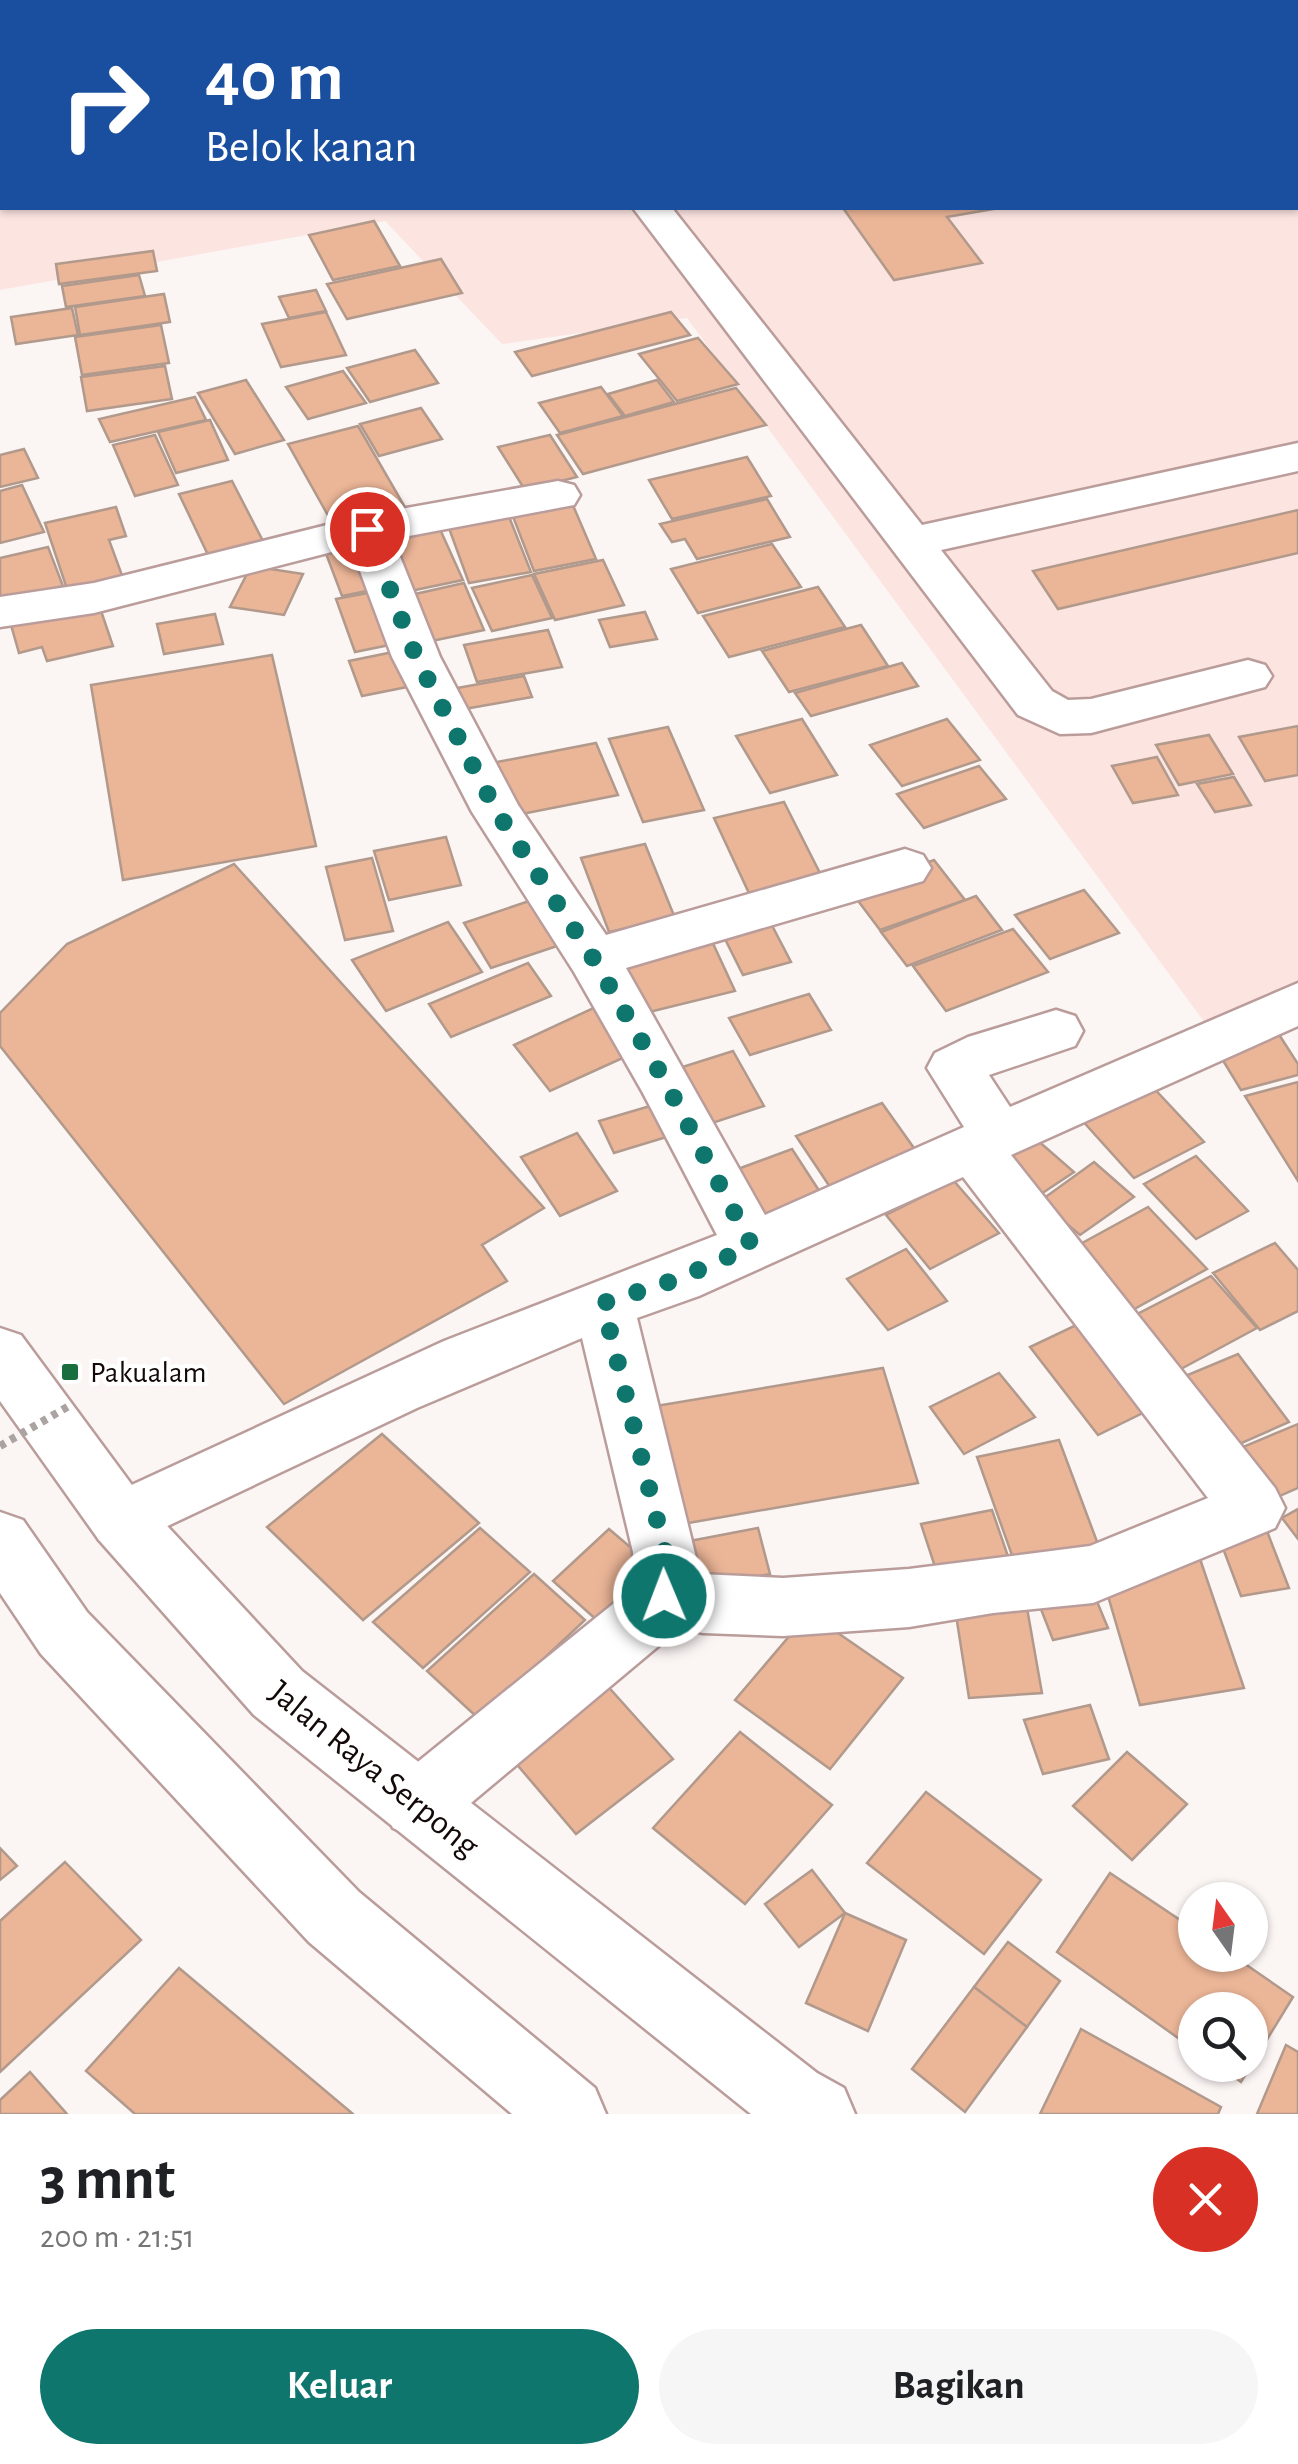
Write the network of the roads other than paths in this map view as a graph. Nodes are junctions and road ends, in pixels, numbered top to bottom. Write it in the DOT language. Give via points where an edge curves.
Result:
graph roads {
  1 [pos="654,210"];
  2 [pos="1298,457"];
  3 [pos="558,495"];
  4 [pos="367,529"];
  5 [pos="912,542"];
  6 [pos="0,612"];
  7 [pos="1248,676"];
  8 [pos="905,868"];
  9 [pos="593,958"];
  10 [pos="1295,1009"];
  11 [pos="1056,1031"];
  12 [pos="986,1142"];
  13 [pos="752,1246"];
  14 [pos="603,1303"];
  15 [pos="0,1354"];
  16 [pos="121,1520"];
  17 [pos="0,1540"];
  18 [pos="664,1596"];
  19 [pos="418,1805"];
  20 [pos="568,2114"];
  21 [pos="818,2114"];
  1 -- 5 [label="street"];
  2 -- 5 [label="street"];
  3 -- 4 [label="street"];
  4 -- 6 [label="street" via="94,598"];
  4 -- 9 [label="street" via="416,657 497,812"];
  5 -- 7 [label="street" via="1035,703 1060,717 1091,716"];
  8 -- 9 [label="street"];
  9 -- 13 [label="street"];
  10 -- 12 [label="street"];
  11 -- 12 [label="street" via="955,1068"];
  12 -- 13 [label="street"];
  12 -- 18 [label="street" via="1253,1508 1092,1574 783,1607"];
  13 -- 14 [label="street"];
  14 -- 16 [label="street"];
  14 -- 18 [label="street" via="665,1552"];
  15 -- 16 [label="street, Jalan Raya Serpong"];
  16 -- 19 [label="street, Jalan Raya Serpong" via="278,1693"];
  17 -- 20 [label="street" via="64,1633 334,1916"];
  18 -- 19 [label="street"];
  19 -- 21 [label="street, Jalan Raya Serpong"];
}
